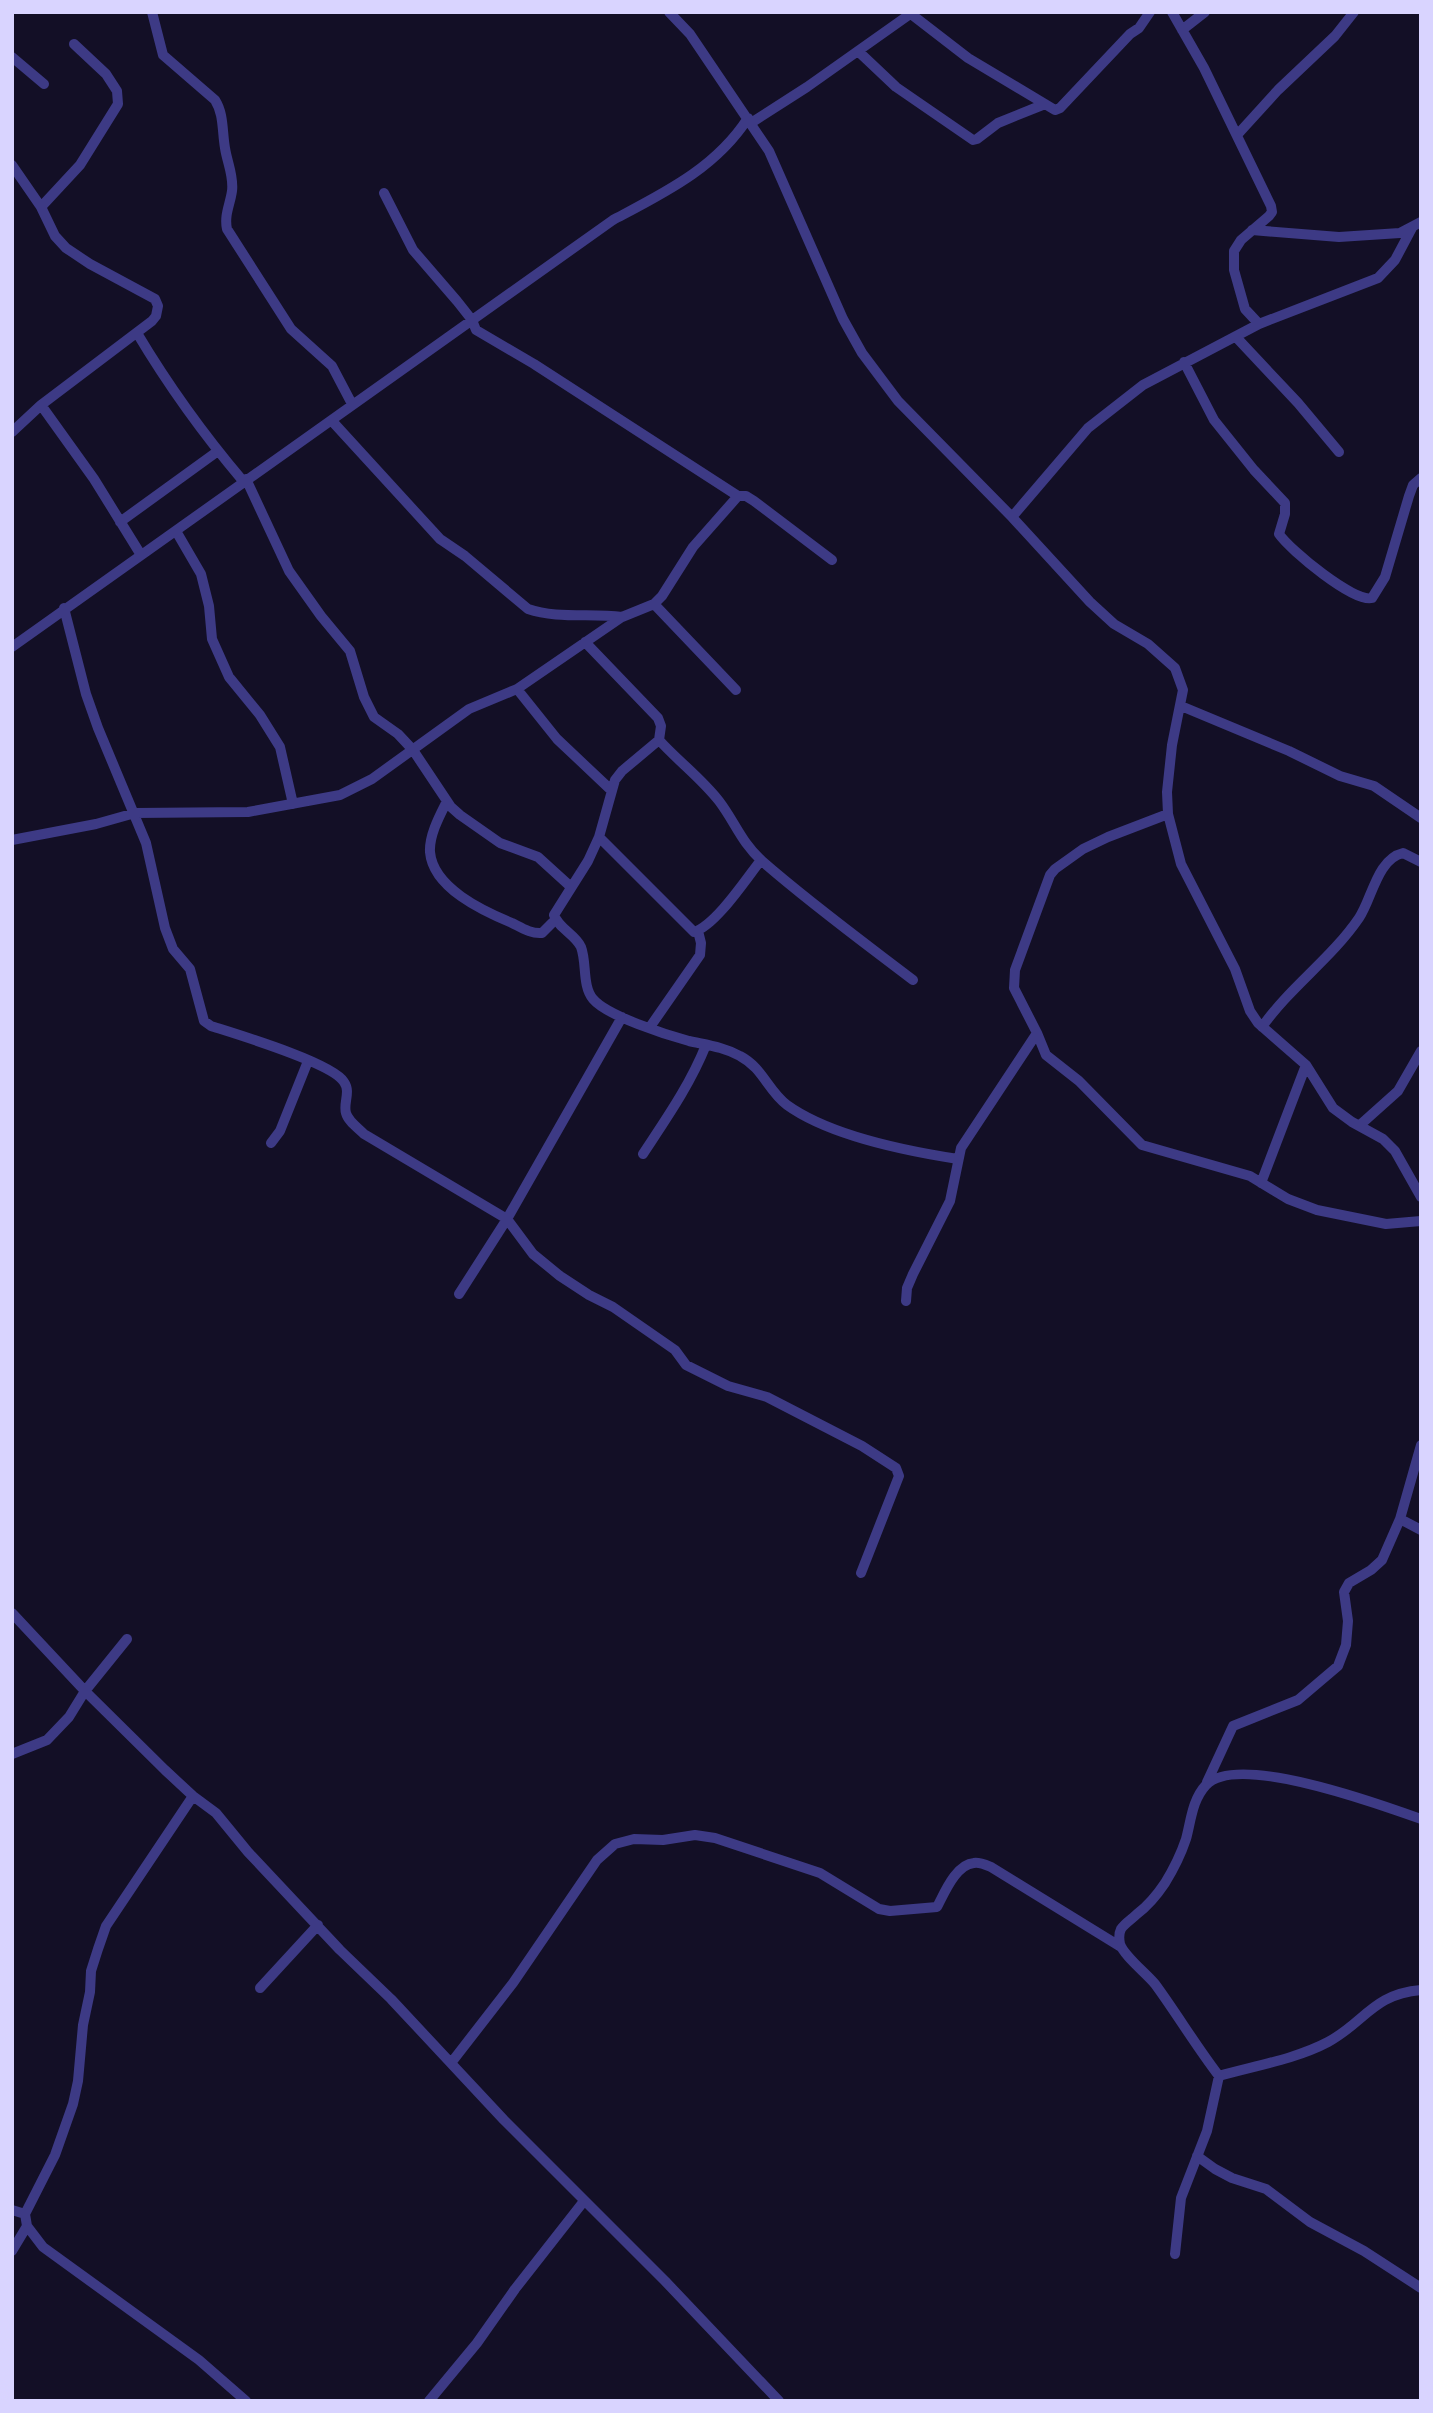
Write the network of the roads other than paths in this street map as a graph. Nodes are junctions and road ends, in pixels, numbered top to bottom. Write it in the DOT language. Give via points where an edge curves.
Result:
graph roads {
  1 [pos="152,12"];
  2 [pos="669,12"];
  3 [pos="1150,12"];
  4 [pos="1172,12"];
  5 [pos="1205,12"];
  6 [pos="1354,12"];
  7 [pos="912,13"];
  8 [pos="1182,30"];
  9 [pos="74,44"];
  10 [pos="859,51"];
  11 [pos="12,57"];
  12 [pos="44,84"];
  13 [pos="1045,104"];
  14 [pos="750,121"];
  15 [pos="1238,134"];
  16 [pos="12,165"];
  17 [pos="384,193"];
  18 [pos="41,207"];
  19 [pos="1416,225"];
  20 [pos="1252,230"];
  21 [pos="472,320"];
  22 [pos="1259,324"];
  23 [pos="137,333"];
  24 [pos="1236,337"];
  25 [pos="1184,362"];
  26 [pos="352,404"];
  27 [pos="41,405"];
  28 [pos="332,421"];
  29 [pos="12,432"];
  30 [pos="218,451"];
  31 [pos="1339,452"];
  32 [pos="1421,478"];
  33 [pos="244,480"];
  34 [pos="738,496"];
  35 [pos="1013,517"];
  36 [pos="120,522"];
  37 [pos="176,531"];
  38 [pos="141,555"];
  39 [pos="832,560"];
  40 [pos="654,604"];
  41 [pos="64,608"];
  42 [pos="622,617"];
  43 [pos="585,642"];
  44 [pos="12,647"];
  45 [pos="517,689"];
  46 [pos="736,690"];
  47 [pos="1181,706"];
  48 [pos="659,740"];
  49 [pos="413,750"];
  50 [pos="611,790"];
  51 [pos="447,800"];
  52 [pos="293,804"];
  53 [pos="135,813"];
  54 [pos="1168,814"];
  55 [pos="1421,818"];
  56 [pos="599,837"];
  57 [pos="12,840"];
  58 [pos="761,860"];
  59 [pos="1421,862"];
  60 [pos="571,887"];
  61 [pos="555,920"];
  62 [pos="698,931"];
  63 [pos="913,980"];
  64 [pos="622,1017"];
  65 [pos="650,1027"];
  66 [pos="1262,1027"];
  67 [pos="1037,1033"];
  68 [pos="706,1045"];
  69 [pos="1421,1051"];
  70 [pos="309,1061"];
  71 [pos="1306,1065"];
  72 [pos="1360,1125"];
  73 [pos="271,1143"];
  74 [pos="643,1154"];
  75 [pos="958,1159"];
  76 [pos="1261,1183"];
  77 [pos="1421,1196"];
  78 [pos="507,1219"];
  79 [pos="1421,1221"];
  80 [pos="459,1294"];
  81 [pos="906,1301"];
  82 [pos="1421,1445"];
  83 [pos="1400,1519"];
  84 [pos="1421,1530"];
  85 [pos="862,1573"];
  86 [pos="12,1613"];
  87 [pos="127,1639"];
  88 [pos="85,1691"];
  89 [pos="12,1754"];
  90 [pos="1206,1785"];
  91 [pos="193,1796"];
  92 [pos="1421,1819"];
  93 [pos="318,1925"];
  94 [pos="1121,1947"];
  95 [pos="260,1988"];
  96 [pos="1421,1990"];
  97 [pos="450,2063"];
  98 [pos="1219,2076"];
  99 [pos="1197,2156"];
  100 [pos="584,2201"];
  101 [pos="12,2210"];
  102 [pos="24,2214"];
  103 [pos="27,2226"];
  104 [pos="12,2251"];
  105 [pos="1175,2254"];
  106 [pos="1421,2288"];
  107 [pos="246,2401"];
  108 [pos="429,2401"];
  109 [pos="779,2401"];
  1 -- 26 [label="street" via="163,55 220,108 232,177 227,229 291,329 332,366"];
  2 -- 14 [label="street" via="690,34"];
  3 -- 13 [label="street" via="1060,108"];
  4 -- 8 [label="street"];
  5 -- 8 [label="street"];
  6 -- 15 [label="street"];
  7 -- 10 [label="street"];
  7 -- 13 [label="street" via="968,58"];
  8 -- 15 [label="street"];
  9 -- 18 [label="street" via="106,74 117,91 118,104 80,164"];
  10 -- 13 [label="street" via="896,87 973,140 1009,118"];
  10 -- 14 [label="street"];
  11 -- 12 [label="street"];
  14 -- 21 [label="street" via="710,162 613,220"];
  14 -- 35 [label="street" via="786,184 862,353 898,401"];
  15 -- 20 [label="street" via="1272,212"];
  16 -- 18 [label="street"];
  17 -- 21 [label="street" via="413,250"];
  18 -- 23 [label="street" via="66,248 158,303 156,316"];
  19 -- 20 [label="street" via="1389,235 1339,237"];
  19 -- 22 [label="street" via="1378,278"];
  20 -- 22 [label="street" via="1234,251 1234,270 1245,309"];
  21 -- 26 [label="street"];
  21 -- 34 [label="street" via="477,330"];
  22 -- 24 [label="street"];
  23 -- 27 [label="street"];
  23 -- 30 [label="street"];
  24 -- 25 [label="street"];
  24 -- 31 [label="street"];
  25 -- 32 [label="street" via="1214,420 1285,503 1279,534 1286,544 1363,598 1372,598 1385,577 1409,496"];
  25 -- 35 [label="street" via="1143,385 1088,428"];
  26 -- 28 [label="street"];
  27 -- 29 [label="street"];
  27 -- 36 [label="street"];
  28 -- 33 [label="street"];
  28 -- 42 [label="street" via="440,539 528,609"];
  30 -- 33 [label="street"];
  30 -- 36 [label="street"];
  33 -- 37 [label="street"];
  33 -- 49 [label="street" via="289,571 350,652 368,709"];
  34 -- 39 [label="street" via="754,501"];
  34 -- 40 [label="street" via="693,547"];
  35 -- 47 [label="street" via="1090,602 1168,660 1182,684"];
  36 -- 38 [label="street"];
  37 -- 38 [label="street"];
  37 -- 52 [label="street" via="201,575 212,639 229,677 280,747"];
  38 -- 41 [label="street"];
  40 -- 42 [label="street"];
  40 -- 46 [label="street"];
  41 -- 44 [label="street"];
  41 -- 53 [label="street" via="98,728"];
  42 -- 43 [label="street"];
  43 -- 45 [label="street"];
  43 -- 48 [label="street" via="658,718"];
  45 -- 49 [label="street" via="469,709"];
  45 -- 50 [label="street" via="558,739"];
  47 -- 54 [label="street" via="1172,745"];
  47 -- 55 [label="street" via="1340,776 1374,786"];
  48 -- 50 [label="street" via="622,771"];
  48 -- 58 [label="street" via="712,792 742,841"];
  49 -- 51 [label="street"];
  49 -- 52 [label="street" via="340,795"];
  50 -- 56 [label="street"];
  51 -- 60 [label="street" via="460,816 500,843 538,857"];
  51 -- 61 [label="street" via="430,844 437,872 476,907 532,932 542,933"];
  52 -- 53 [label="street" via="248,812"];
  53 -- 57 [label="street"];
  53 -- 70 [label="street" via="165,928 173,949 190,969 204,1021"];
  54 -- 66 [label="street" via="1181,864 1235,969 1250,1011"];
  54 -- 67 [label="street" via="1083,849 1050,876 1013,981"];
  56 -- 60 [label="street"];
  56 -- 62 [label="street" via="690,930"];
  58 -- 62 [label="street"];
  58 -- 63 [label="street"];
  59 -- 66 [label="street" via="1403,853 1391,860 1338,945 1282,1000"];
  60 -- 61 [label="street" via="556,909"];
  61 -- 64 [label="street" via="581,948 593,1000"];
  62 -- 65 [label="street" via="700,955"];
  64 -- 65 [label="street"];
  64 -- 78 [label="street"];
  65 -- 68 [label="street"];
  66 -- 71 [label="street"];
  67 -- 75 [label="street" via="965,1140"];
  67 -- 76 [label="street" via="1046,1055 1079,1081 1136,1141"];
  68 -- 74 [label="street" via="682,1096"];
  68 -- 75 [label="street" via="720,1047 757,1067 783,1102 798,1113 894,1148"];
  69 -- 72 [label="street" via="1398,1091"];
  70 -- 73 [label="street"];
  70 -- 78 [label="street" via="345,1082 346,1113 363,1134"];
  71 -- 72 [label="street" via="1333,1108"];
  71 -- 76 [label="street"];
  72 -- 77 [label="street" via="1395,1151"];
  75 -- 81 [label="street" via="950,1201 906,1288"];
  76 -- 79 [label="street" via="1287,1199 1327,1212 1386,1224"];
  78 -- 80 [label="street"];
  78 -- 85 [label="street" via="533,1254 551,1269 675,1350 686,1365 728,1386 768,1397 896,1468 899,1476"];
  82 -- 83 [label="street"];
  83 -- 84 [label="street"];
  83 -- 90 [label="street" via="1382,1560 1349,1583 1344,1592 1349,1621 1338,1666 1298,1700 1233,1726"];
  86 -- 88 [label="street"];
  87 -- 88 [label="street"];
  88 -- 89 [label="street" via="47,1740"];
  88 -- 91 [label="street"];
  90 -- 92 [label="street" via="1227,1774 1289,1779 1354,1794"];
  90 -- 94 [label="street" via="1167,1881 1153,1901 1120,1929"];
  91 -- 93 [label="street" via="216,1813"];
  91 -- 102 [label="street" via="106,1926 92,1971 73,2104 55,2155"];
  93 -- 95 [label="street"];
  93 -- 97 [label="street"];
  94 -- 97 [label="street" via="976,1862 956,1875 937,1907 890,1911 820,1873 715,1838 634,1839 615,1844 597,1860 513,1983"];
  94 -- 98 [label="street" via="1154,1983"];
  96 -- 98 [label="street" via="1387,1998 1327,2043"];
  97 -- 100 [label="street"];
  98 -- 99 [label="street"];
  99 -- 105 [label="street" via="1181,2198"];
  99 -- 106 [label="street" via="1232,2178 1266,2189"];
  100 -- 108 [label="street"];
  100 -- 109 [label="street"];
  101 -- 102 [label="street"];
  102 -- 103 [label="street"];
  103 -- 104 [label="street"];
  103 -- 107 [label="street" via="43,2247 199,2360"];
}
